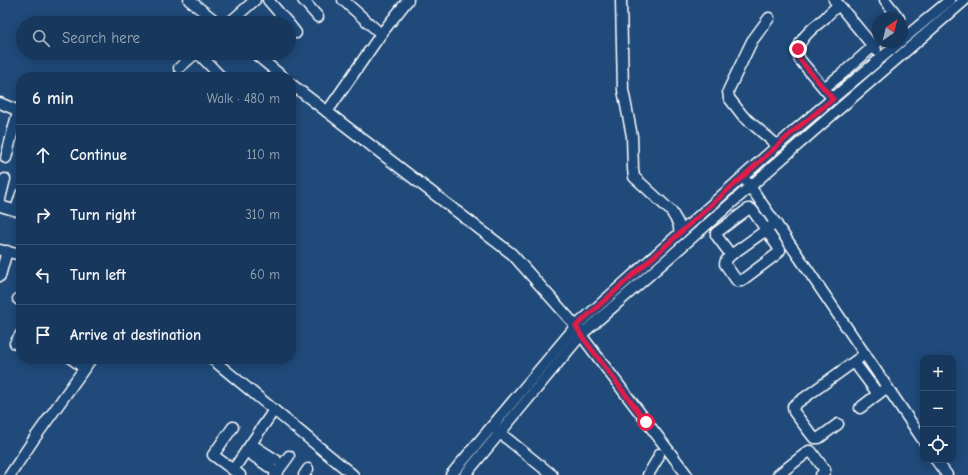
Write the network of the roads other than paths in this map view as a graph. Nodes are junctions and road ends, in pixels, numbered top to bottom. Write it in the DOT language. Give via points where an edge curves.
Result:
graph roads {
  1 [pos="188,0"];
  2 [pos="254,0"];
  3 [pos="268,0"];
  4 [pos="303,0"];
  5 [pos="343,0"];
  6 [pos="408,0"];
  7 [pos="621,0"];
  8 [pos="885,0"];
  9 [pos="950,0"];
  10 [pos="965,0"];
  11 [pos="837,3"];
  12 [pos="894,12"];
  13 [pos="209,16"];
  14 [pos="237,16"];
  15 [pos="281,16"];
  16 [pos="318,16"];
  17 [pos="768,18"];
  18 [pos="381,34"];
  19 [pos="908,35"];
  20 [pos="872,40"];
  21 [pos="872,48"];
  22 [pos="878,48"];
  23 [pos="893,48"];
  24 [pos="882,57"];
  25 [pos="188,60"];
  26 [pos="203,60"];
  27 [pos="262,60"];
  28 [pos="179,68"];
  29 [pos="216,72"];
  30 [pos="276,72"];
  31 [pos="296,88"];
  32 [pos="824,88"];
  33 [pos="833,99"];
  34 [pos="0,103"];
  35 [pos="16,111"];
  36 [pos="327,112"];
  37 [pos="16,123"];
  38 [pos="778,146"];
  39 [pos="6,158"];
  40 [pos="743,177"];
  41 [pos="5,179"];
  42 [pos="750,186"];
  43 [pos="0,199"];
  44 [pos="0,206"];
  45 [pos="16,210"];
  46 [pos="776,223"];
  47 [pos="766,230"];
  48 [pos="680,233"];
  49 [pos="4,251"];
  50 [pos="16,254"];
  51 [pos="731,255"];
  52 [pos="0,276"];
  53 [pos="578,330"];
  54 [pos="865,354"];
  55 [pos="854,362"];
  56 [pos="79,364"];
  57 [pos="87,364"];
  58 [pos="218,364"];
  59 [pos="84,368"];
  60 [pos="887,387"];
  61 [pos="878,394"];
  62 [pos="860,408"];
  63 [pos="274,410"];
  64 [pos="838,424"];
  65 [pos="232,427"];
  66 [pos="495,429"];
  67 [pos="920,436"];
  68 [pos="248,447"];
  69 [pos="659,454"];
  70 [pos="289,456"];
  71 [pos="938,463"];
  72 [pos="274,468"];
  73 [pos="236,472"];
  74 [pos="10,475"];
  75 [pos="353,475"];
  76 [pos="451,475"];
  77 [pos="465,475"];
  78 [pos="552,475"];
  79 [pos="648,475"];
  80 [pos="687,475"];
  81 [pos="778,475"];
  82 [pos="821,475"];
  83 [pos="947,475"];
  1 -- 13 [label="street"];
  2 -- 14 [label="street"];
  3 -- 15 [label="street"];
  4 -- 16 [label="street"];
  5 -- 18 [label="street"];
  6 -- 18 [label="street"];
  7 -- 48 [label="street" via="623,90 632,136 634,177 671,211"];
  8 -- 12 [label="street"];
  9 -- 19 [label="street"];
  10 -- 42 [label="street"];
  11 -- 20 [label="street"];
  11 -- 32 [label="street" via="804,36 797,55"];
  17 -- 38 [label="street" via="752,42 728,91 729,98 743,116"];
  18 -- 36 [label="street"];
  21 -- 32 [label="street"];
  22 -- 24 [label="street"];
  23 -- 24 [label="street"];
  24 -- 33 [label="street"];
  25 -- 28 [label="street"];
  26 -- 29 [label="street"];
  27 -- 30 [label="street"];
  31 -- 36 [label="street"];
  32 -- 33 [label="street"];
  33 -- 38 [label="street"];
  34 -- 35 [label="street"];
  36 -- 53 [label="street" via="512,254"];
  37 -- 39 [label="street"];
  38 -- 40 [label="street"];
  40 -- 42 [label="street"];
  40 -- 48 [label="street"];
  41 -- 43 [label="street"];
  42 -- 46 [label="street"];
  42 -- 53 [label="street"];
  44 -- 45 [label="street"];
  46 -- 47 [label="street"];
  46 -- 54 [label="street"];
  47 -- 51 [label="street"];
  47 -- 51 [label="street" via="751,209 748,209 716,233"];
  47 -- 51 [label="street" via="779,248 779,252 741,281 737,281 725,264"];
  48 -- 53 [label="street"];
  49 -- 50 [label="street"];
  49 -- 52 [label="street"];
  53 -- 66 [label="street"];
  53 -- 80 [label="street"];
  54 -- 55 [label="street"];
  54 -- 60 [label="street"];
  55 -- 61 [label="street"];
  55 -- 64 [label="street" via="793,406 794,412 814,438 819,438"];
  56 -- 59 [label="street"];
  57 -- 59 [label="street"];
  58 -- 63 [label="street"];
  59 -- 74 [label="street"];
  60 -- 61 [label="street"];
  60 -- 67 [label="street"];
  61 -- 62 [label="street"];
  63 -- 68 [label="street"];
  63 -- 75 [label="street"];
  65 -- 73 [label="street" via="213,456"];
  66 -- 76 [label="street"];
  66 -- 77 [label="street"];
  66 -- 78 [label="street"];
  68 -- 72 [label="street"];
  68 -- 73 [label="street"];
  69 -- 79 [label="street"];
  70 -- 72 [label="street"];
  71 -- 83 [label="street"];
  81 -- 82 [label="street" via="809,451 825,470"];
}
